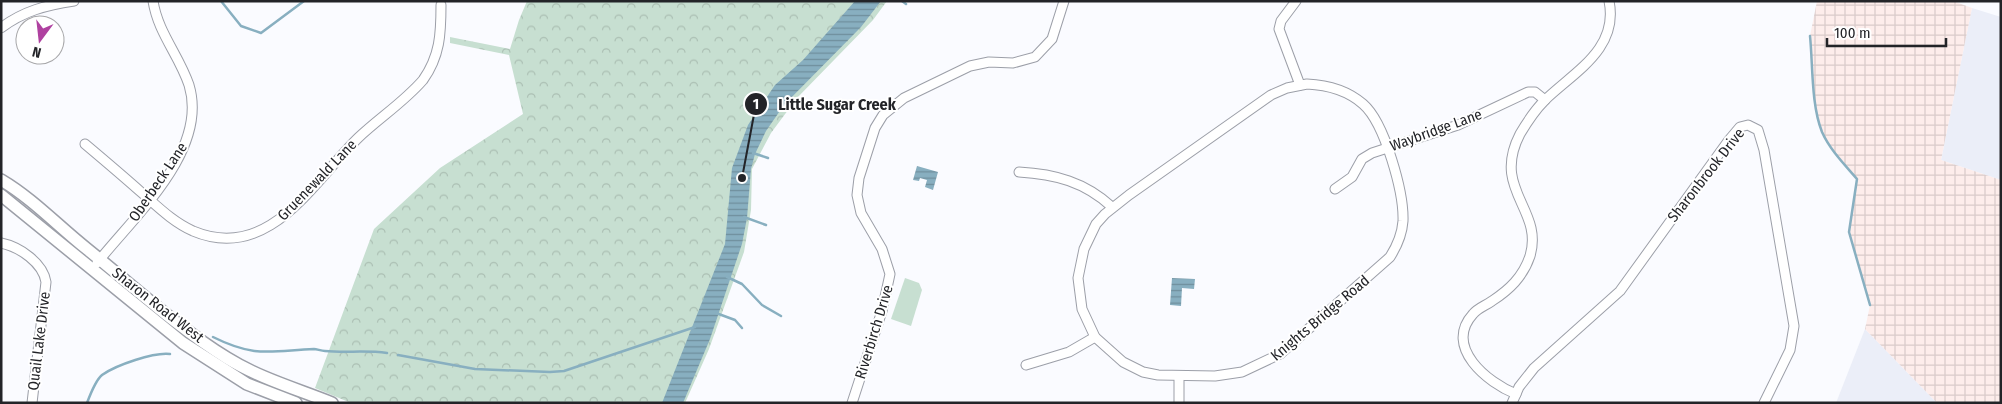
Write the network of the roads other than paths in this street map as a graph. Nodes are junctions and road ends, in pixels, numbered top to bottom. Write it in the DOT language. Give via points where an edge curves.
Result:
graph roads {
  1 [pos="74,1"];
  2 [pos="153,1"];
  3 [pos="1064,1"];
  4 [pos="1296,1"];
  5 [pos="1609,1"];
  6 [pos="442,5"];
  7 [pos="1,28"];
  8 [pos="1300,85"];
  9 [pos="1545,100"];
  10 [pos="84,144"];
  11 [pos="1387,148"];
  12 [pos="1018,172"];
  13 [pos="1,180"];
  14 [pos="1335,189"];
  15 [pos="1,195"];
  16 [pos="150,199"];
  17 [pos="1112,208"];
  18 [pos="1,244"];
  19 [pos="100,259"];
  20 [pos="92,269"];
  21 [pos="1095,337"];
  22 [pos="1026,365"];
  23 [pos="1179,377"];
  24 [pos="291,387"];
  25 [pos="1514,398"];
  26 [pos="289,402"];
  27 [pos="32,403"];
  28 [pos="332,403"];
  29 [pos="852,403"];
  30 [pos="1179,403"];
  31 [pos="1764,403"];
  1 -- 7 [label="street" via="25,13"];
  2 -- 16 [label="street, Oberbeck Lane" via="160,28 187,79 192,118 185,144"];
  3 -- 29 [label="street, Riverbirch Drive" via="1052,39 1035,57 1013,63 989,62 970,66 904,98 883,115 875,128 857,195 861,213 882,249 890,274 882,311"];
  4 -- 8 [label="street" via="1279,29"];
  5 -- 9 [label="street" via="1609,25 1601,47 1585,67"];
  6 -- 16 [label="street, Gruenewald Lane" via="439,49 423,80 359,138 279,221 250,235 214,237 178,223"];
  8 -- 11 [label="street, Knights Bridge Road" via="1334,87 1354,97 1373,115 1383,132"];
  8 -- 17 [label="street, Knights Bridge Road" via="1271,95"];
  9 -- 11 [label="street, Waybridge Lane" via="1536,92 1528,92 1476,117"];
  9 -- 25 [label="street" via="1520,134 1511,162 1514,189 1532,227 1530,255 1513,286 1472,315 1464,336 1468,354 1476,368"];
  10 -- 16 [label="street, Gruenewald Lane"];
  11 -- 14 [label="street, Waybridge Lane" via="1362,159 1352,177"];
  11 -- 23 [label="street, Knights Bridge Road" via="1403,223 1396,246 1382,266 1270,360 1227,375"];
  12 -- 17 [label="street" via="1046,174 1071,181 1092,191"];
  13 -- 19 [label="main road, Sharon Road West" via="38,206"];
  15 -- 20 [label="main road, Sharon Road West"];
  16 -- 19 [label="street, Oberbeck Lane"];
  17 -- 21 [label="street, Knights Bridge Road" via="1089,236 1079,271 1082,309"];
  18 -- 27 [label="street, Quail Lake Drive" via="21,252 40,266 45,275"];
  19 -- 20 [label="street, Oberbeck Lane"];
  19 -- 24 [label="main road, Sharon Road West" via="158,308 228,359"];
  20 -- 26 [label="main road, Sharon Road West" via="153,320 220,369"];
  21 -- 22 [label="street" via="1065,354"];
  21 -- 23 [label="street, Knights Bridge Road" via="1130,366 1158,375"];
  23 -- 30 [label="street"];
  24 -- 26 [label="street"];
  24 -- 28 [label="main road, Sharon Road West"];
  25 -- 31 [label="street, Sharonbrook Drive" via="1534,368 1620,291 1729,140 1740,127 1748,125 1758,130 1764,150 1794,326 1790,350"];
}
